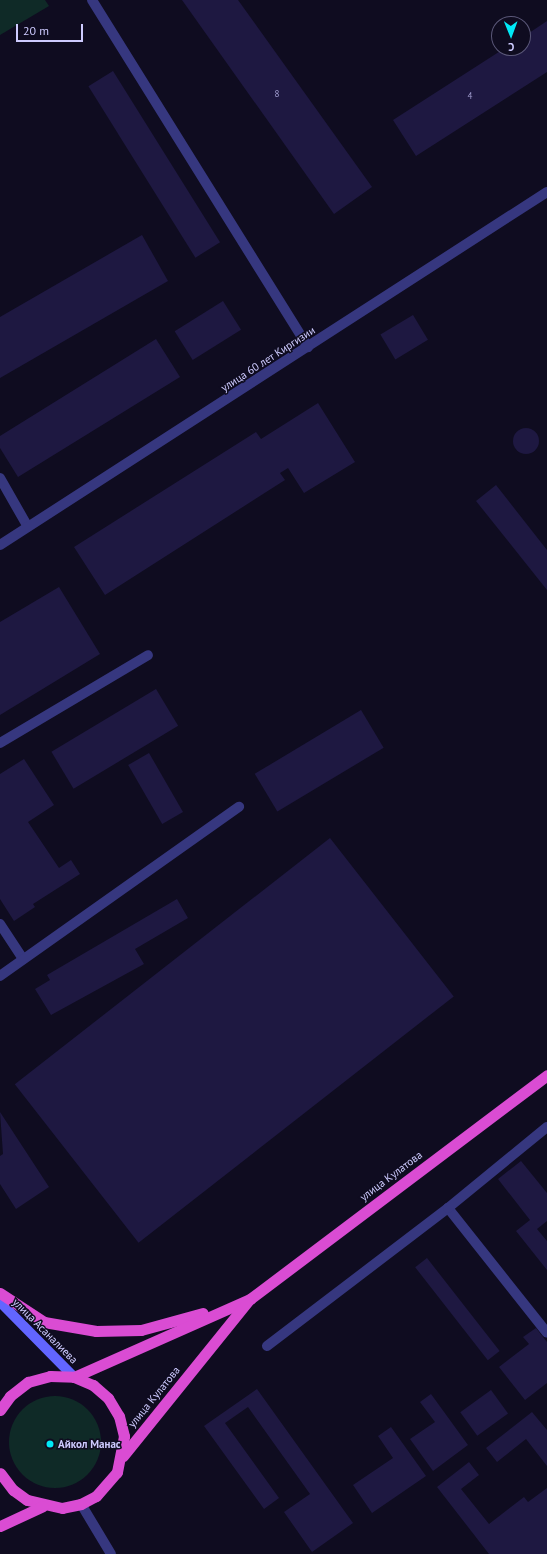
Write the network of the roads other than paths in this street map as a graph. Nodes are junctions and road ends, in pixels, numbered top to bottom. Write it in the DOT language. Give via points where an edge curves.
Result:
graph roads {
  1 [pos="92,0"];
  2 [pos="547,192"];
  3 [pos="308,346"];
  4 [pos="0,478"];
  5 [pos="28,527"];
  6 [pos="0,545"];
  7 [pos="148,655"];
  8 [pos="0,743"];
  9 [pos="239,807"];
  10 [pos="0,924"];
  11 [pos="23,959"];
  12 [pos="0,976"];
  13 [pos="547,1075"];
  14 [pos="547,1127"];
  15 [pos="448,1208"];
  16 [pos="0,1293"];
  17 [pos="250,1299"];
  18 [pos="0,1302"];
  19 [pos="547,1333"];
  20 [pos="267,1346"];
  21 [pos="74,1377"];
  22 [pos="0,1410"];
  23 [pos="123,1456"];
  24 [pos="0,1473"];
  25 [pos="81,1504"];
  26 [pos="43,1506"];
  27 [pos="0,1526"];
  28 [pos="111,1554"];
  1 -- 3 [label="street"];
  2 -- 3 [label="street, улица 60 лет Киргизии"];
  3 -- 5 [label="street, улица 60 лет Киргизии"];
  4 -- 5 [label="street"];
  5 -- 6 [label="street, улица 60 лет Киргизии"];
  7 -- 8 [label="street"];
  9 -- 11 [label="street"];
  10 -- 11 [label="street"];
  11 -- 12 [label="street"];
  13 -- 17 [label="highway, улица Кулатова"];
  14 -- 15 [label="street"];
  15 -- 19 [label="street"];
  15 -- 20 [label="street"];
  16 -- 17 [label="highway" via="44,1322 114,1333 169,1323"];
  17 -- 21 [label="highway, улица Кулатова"];
  17 -- 23 [label="highway, улица Кулатова"];
  18 -- 21 [label="main road, улица Асаналиева"];
  21 -- 22 [label="highway" via="50,1376 28,1382 10,1396"];
  21 -- 23 [label="highway" via="93,1385 112,1404 124,1436"];
  23 -- 25 [label="highway" via="108,1485"];
  24 -- 26 [label="highway" via="13,1490"];
  25 -- 26 [label="highway"];
  25 -- 28 [label="street"];
  26 -- 27 [label="highway"];
}
